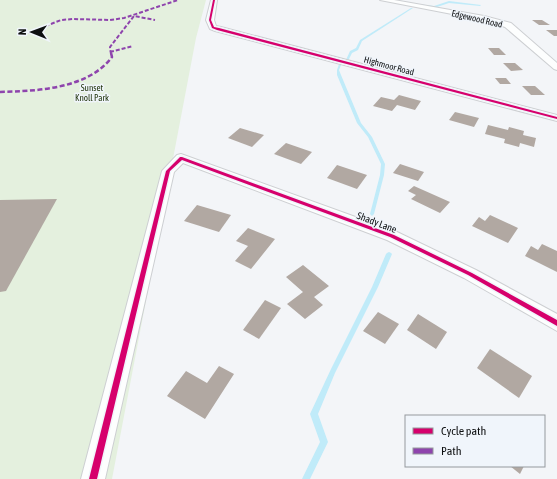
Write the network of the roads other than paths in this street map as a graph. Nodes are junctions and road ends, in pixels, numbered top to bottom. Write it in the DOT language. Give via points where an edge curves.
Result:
graph roads {
  1 [pos="214,0"];
  2 [pos="383,0"];
  3 [pos="557,67"];
  4 [pos="557,118"];
  5 [pos="557,322"];
  6 [pos="93,479"];
  1 -- 4 [label="street, Highmoor Road" via="210,20 213,27 218,30"];
  2 -- 3 [label="street, Edgewood Road" via="484,18 508,26"];
  5 -- 6 [label="street, Shady Lane" via="470,274 392,236 181,158 168,172"];
}
